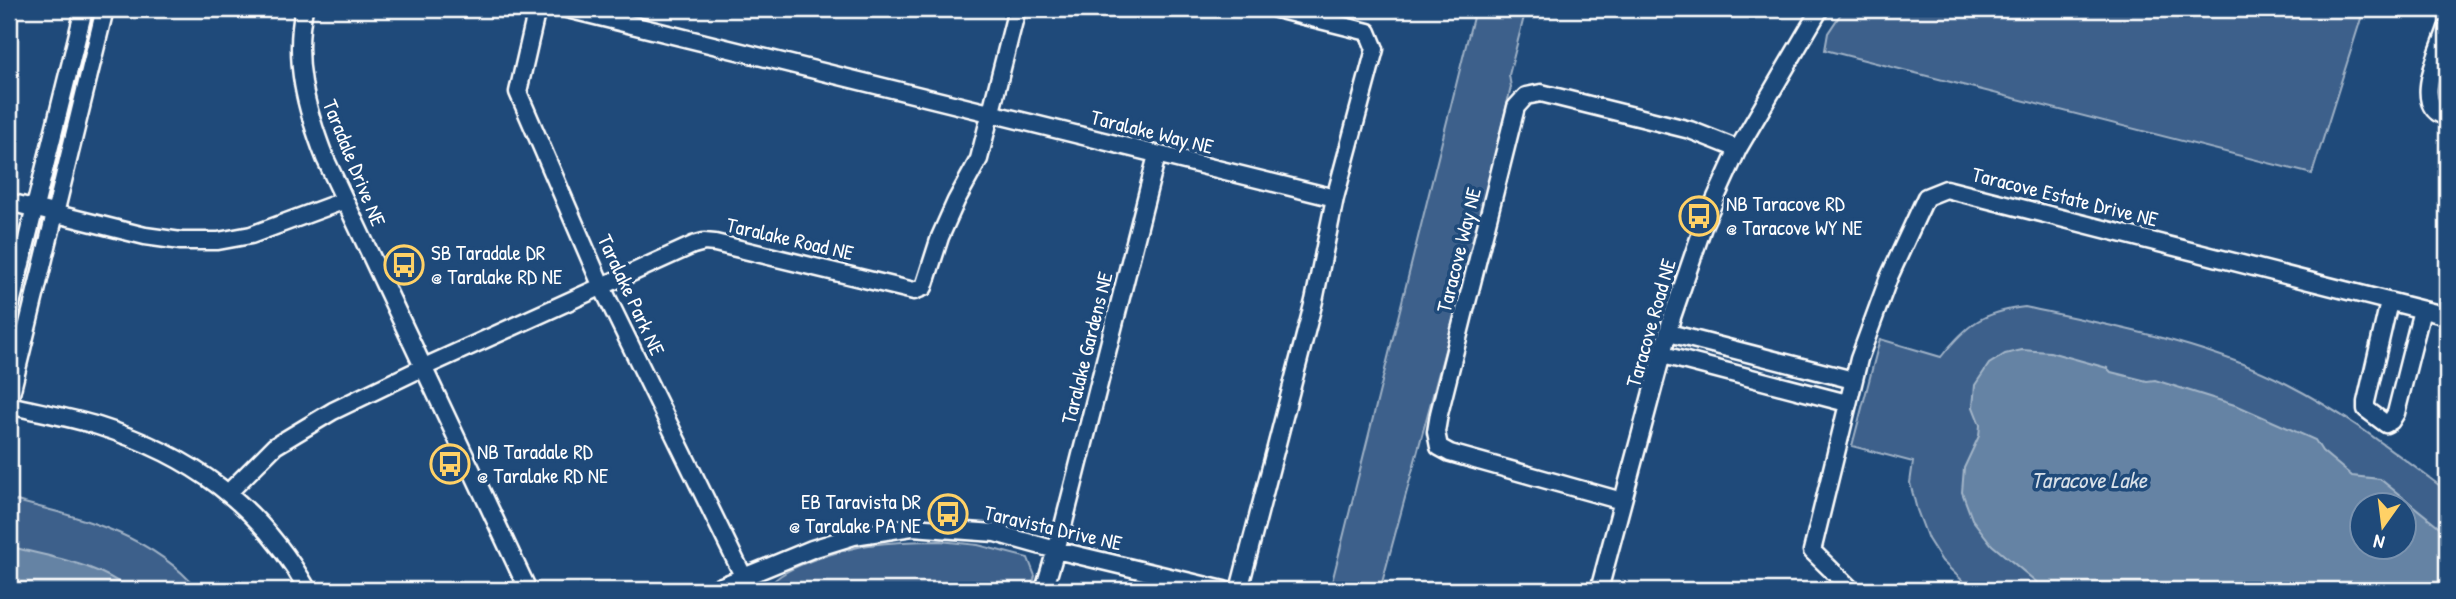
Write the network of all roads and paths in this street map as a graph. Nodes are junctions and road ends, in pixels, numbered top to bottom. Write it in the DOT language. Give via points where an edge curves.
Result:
graph roads {
  1 [pos="83,9"];
  2 [pos="104,9"];
  3 [pos="304,9"];
  4 [pos="537,9"];
  5 [pos="567,9"];
  6 [pos="1017,9"];
  7 [pos="1276,9"];
  8 [pos="1819,9"];
  9 [pos="2447,28"];
  10 [pos="990,114"];
  11 [pos="2447,117"];
  12 [pos="1738,149"];
  13 [pos="1157,155"];
  14 [pos="1335,198"];
  15 [pos="343,201"];
  16 [pos="9,202"];
  17 [pos="35,208"];
  18 [pos="53,213"];
  19 [pos="602,287"];
  20 [pos="2389,302"];
  21 [pos="2421,310"];
  22 [pos="9,312"];
  23 [pos="2447,316"];
  24 [pos="1670,333"];
  25 [pos="1663,355"];
  26 [pos="422,368"];
  27 [pos="1853,380"];
  28 [pos="9,403"];
  29 [pos="1847,403"];
  30 [pos="229,492"];
  31 [pos="1622,501"];
  32 [pos="1056,550"];
  33 [pos="747,583"];
  34 [pos="308,590"];
  35 [pos="528,590"];
  36 [pos="712,590"];
  37 [pos="1044,590"];
  38 [pos="1224,590"];
  39 [pos="1239,590"];
  40 [pos="1600,590"];
  41 [pos="1852,590"];
  1 -- 17 [label="street"];
  2 -- 18 [label="street"];
  3 -- 15 [label="street, Taradale Drive NE" via="299,41 309,117"];
  4 -- 19 [label="street, Taralake Park NE" via="518,92"];
  5 -- 10 [label="street, Taralake Way NE"];
  6 -- 10 [label="street, Taralake Road NE"];
  7 -- 14 [label="street" via="1368,32 1375,49"];
  8 -- 12 [label="street, Taracove Road NE"];
  9 -- 11 [label="street" via="2427,91 2431,107"];
  10 -- 13 [label="street, Taralake Way NE"];
  10 -- 19 [label="street, Taralake Road NE" via="979,159 940,237 924,287 914,291 704,242"];
  12 -- 24 [label="street, Taracove Road NE" via="1682,284"];
  12 -- 31 [label="street, Taracove Way NE" via="1690,131 1541,93 1526,96 1516,107 1439,414 1439,447"];
  13 -- 14 [label="street, Taralake Way NE"];
  13 -- 32 [label="street, Taralake Gardens NE"];
  14 -- 39 [label="street" via="1314,301"];
  15 -- 18 [label="street" via="218,241 145,236"];
  15 -- 26 [label="street, Taradale Drive NE"];
  16 -- 17 [label="street"];
  17 -- 18 [label="street"];
  17 -- 22 [label="street"];
  18 -- 28 [label="street"];
  19 -- 26 [label="street, Taralake Road NE"];
  19 -- 33 [label="street, Taralake Park NE"];
  20 -- 21 [label="street, Taracove Estate Drive NE"];
  20 -- 21 [label="street" via="2365,402 2365,409 2386,424 2396,413"];
  20 -- 27 [label="street, Taracove Estate Drive NE" via="1946,189 1926,198 1916,218 1876,309"];
  21 -- 23 [label="street, Taracove Estate Drive NE"];
  24 -- 25 [label="street, Taracove Road NE"];
  24 -- 27 [label="street"];
  25 -- 29 [label="street"];
  25 -- 31 [label="street, Taracove Road NE"];
  26 -- 30 [label="street, Taralake Road NE" via="275,446"];
  26 -- 35 [label="street, Taradale Drive NE"];
  27 -- 29 [label="street, Taracove Estate Drive NE"];
  28 -- 30 [label="street" via="96,426 167,453"];
  29 -- 41 [label="street, Taracove Estate Drive NE" via="1812,551"];
  30 -- 34 [label="street" via="283,551"];
  31 -- 40 [label="street, Taracove Road NE"];
  32 -- 33 [label="street, Taravista Drive NE" via="995,533 912,527 854,536 812,549"];
  32 -- 37 [label="street, Taralake Gardens NE"];
  32 -- 38 [label="street, Taravista Drive NE"];
  33 -- 36 [label="street, Taravista Drive NE"];
}
